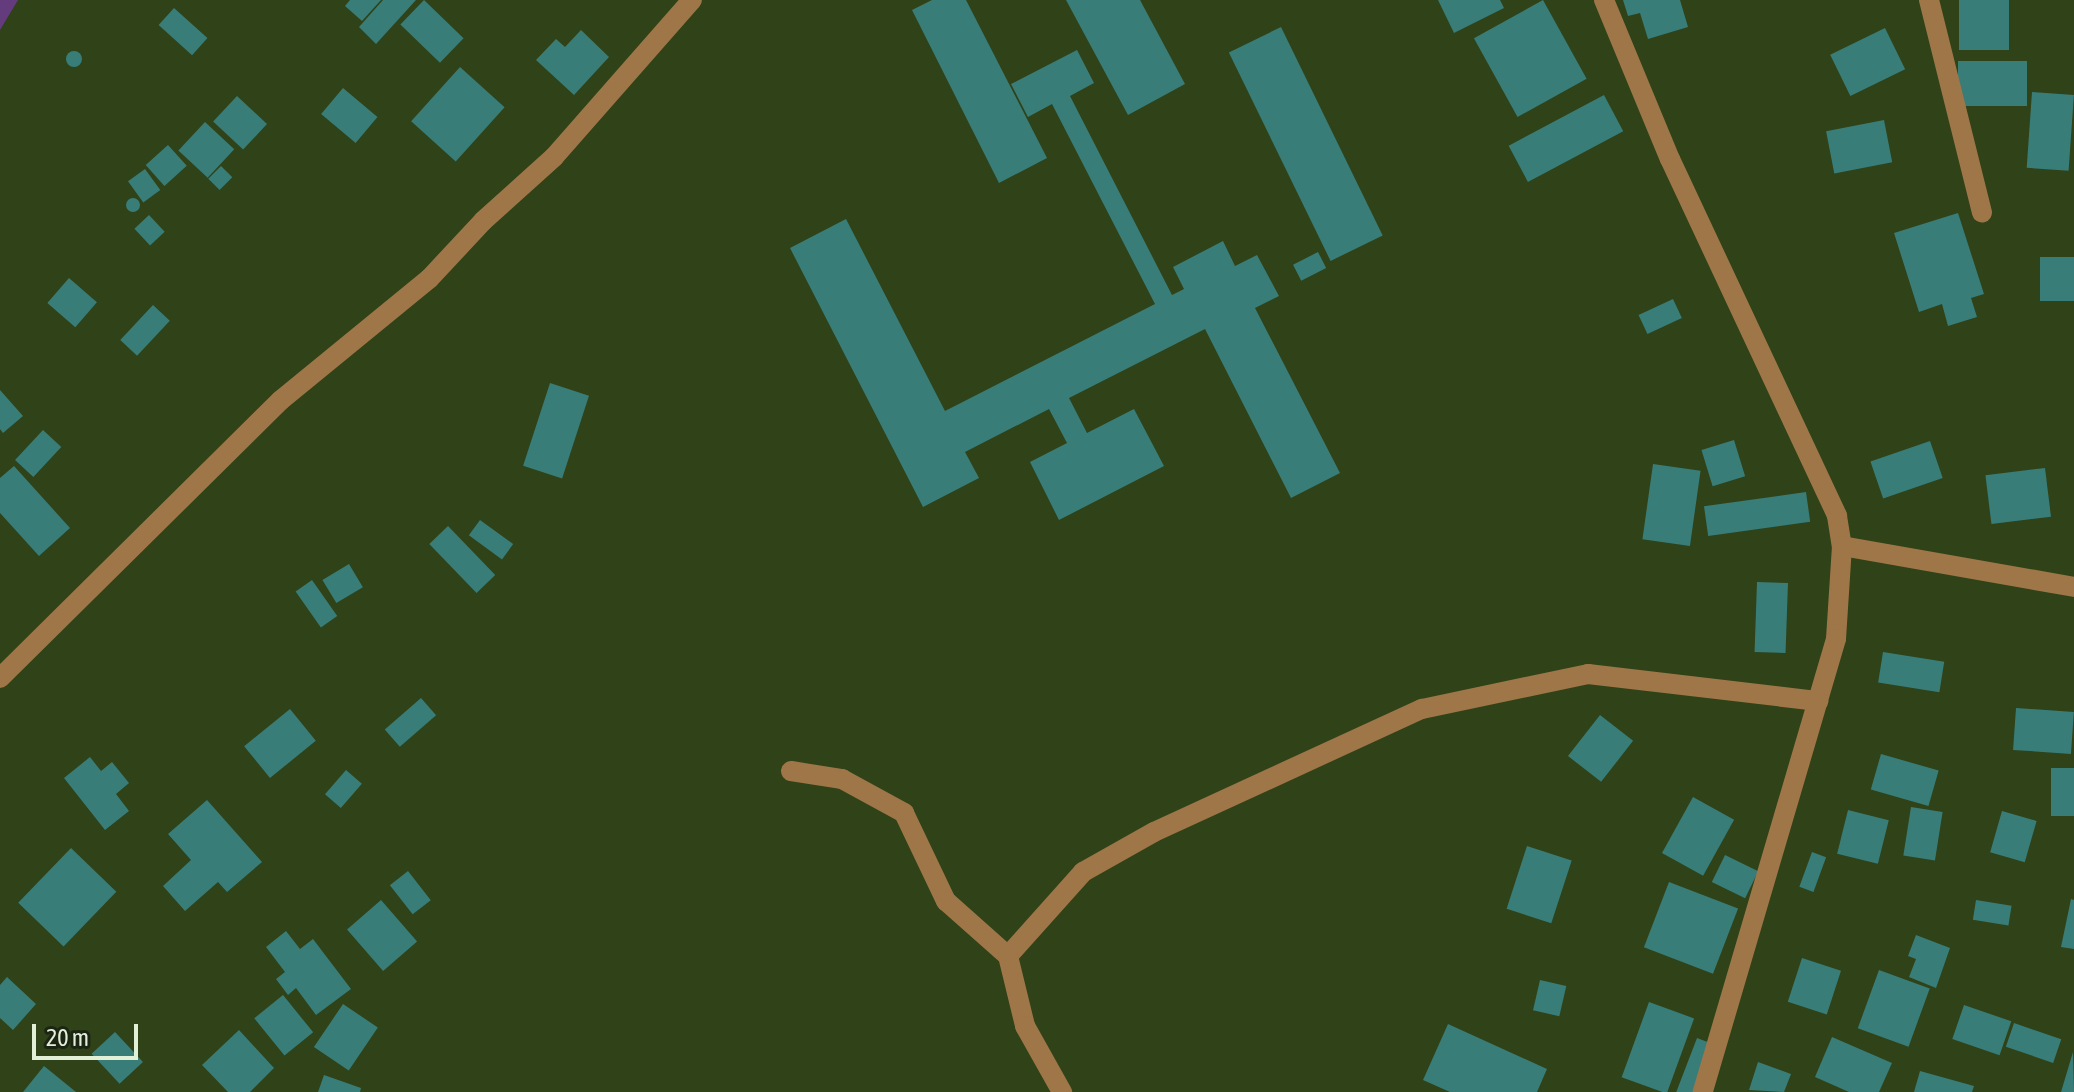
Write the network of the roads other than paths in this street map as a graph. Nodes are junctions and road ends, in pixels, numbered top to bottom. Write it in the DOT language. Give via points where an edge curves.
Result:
graph roads {
  1 [pos="692,0"];
  2 [pos="1604,0"];
  3 [pos="1929,0"];
  4 [pos="1982,213"];
  5 [pos="1842,546"];
  6 [pos="2074,587"];
  7 [pos="0,678"];
  8 [pos="1818,701"];
  9 [pos="791,771"];
  10 [pos="1008,956"];
  11 [pos="1062,1092"];
  12 [pos="1703,1092"];
  1 -- 7 [label="street" via="554,157 429,279 281,400"];
  2 -- 5 [label="street" via="1670,159 1837,516"];
  3 -- 4 [label="street"];
  5 -- 6 [label="street"];
  5 -- 8 [label="street" via="1836,639"];
  8 -- 10 [label="street" via="1588,674 1422,709 1154,832 1083,872"];
  8 -- 12 [label="street"];
  9 -- 10 [label="street" via="842,779 904,813 946,901"];
  10 -- 11 [label="street" via="1025,1026"];
}
